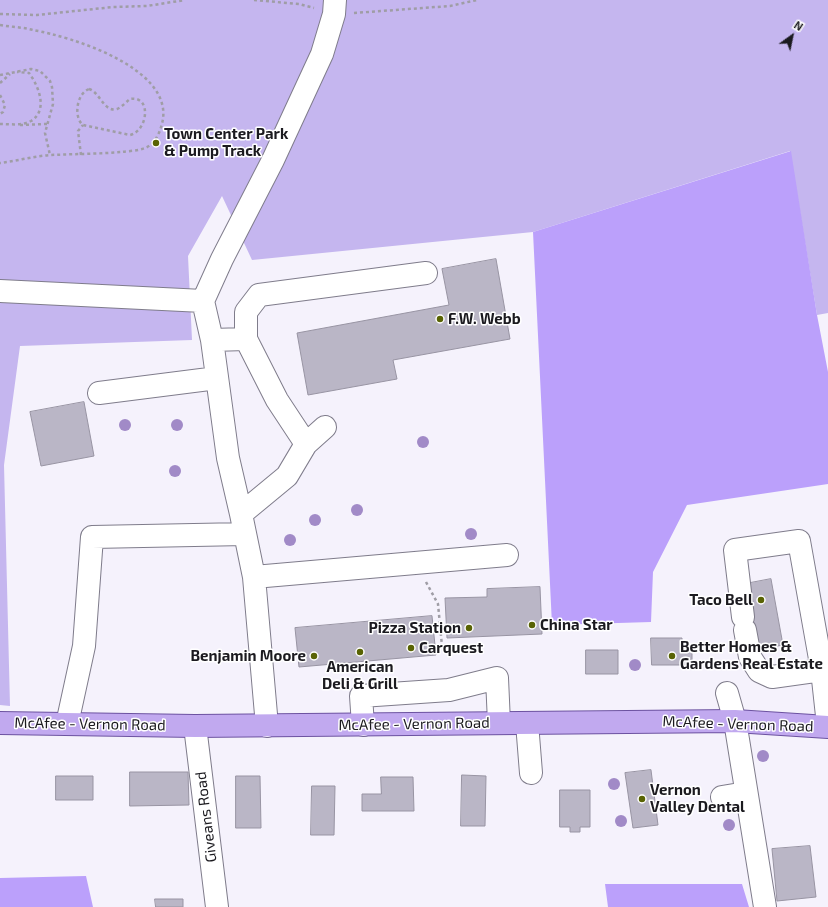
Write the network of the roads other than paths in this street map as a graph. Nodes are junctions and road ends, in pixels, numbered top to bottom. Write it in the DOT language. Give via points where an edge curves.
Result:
graph roads {
  1 [pos="335,7"];
  2 [pos="426,273"];
  3 [pos="0,291"];
  4 [pos="203,301"];
  5 [pos="246,339"];
  6 [pos="212,340"];
  7 [pos="217,378"];
  8 [pos="99,393"];
  9 [pos="325,427"];
  10 [pos="306,444"];
  11 [pos="243,524"];
  12 [pos="507,555"];
  13 [pos="254,577"];
  14 [pos="822,670"];
  15 [pos="727,692"];
  16 [pos="735,721"];
  17 [pos="0,723"];
  18 [pos="499,723"];
  19 [pos="527,723"];
  20 [pos="67,724"];
  21 [pos="363,725"];
  22 [pos="195,726"];
  23 [pos="267,726"];
  24 [pos="828,726"];
  25 [pos="531,773"];
  26 [pos="746,792"];
  27 [pos="722,797"];
  28 [pos="217,907"];
  29 [pos="765,907"];
  1 -- 4 [label="street" via="322,54"];
  2 -- 5 [label="street" via="259,295 246,312"];
  3 -- 4 [label="street"];
  4 -- 6 [label="street"];
  5 -- 6 [label="street"];
  5 -- 10 [label="street" via="277,400"];
  6 -- 7 [label="street"];
  7 -- 8 [label="street"];
  7 -- 11 [label="street" via="228,458"];
  9 -- 10 [label="street"];
  10 -- 11 [label="street" via="288,476"];
  11 -- 13 [label="street"];
  11 -- 20 [label="street" via="92,537 84,646"];
  12 -- 13 [label="street"];
  13 -- 23 [label="street"];
  14 -- 14 [label="street" via="799,541 735,550 750,657 759,672 772,677"];
  14 -- 24 [label="street"];
  15 -- 16 [label="street"];
  16 -- 19 [label="main road, McAfee - Vernon Road"];
  16 -- 24 [label="main road, McAfee - Vernon Road"];
  16 -- 26 [label="street"];
  17 -- 20 [label="main road, McAfee - Vernon Road"];
  18 -- 19 [label="main road, McAfee - Vernon Road"];
  18 -- 21 [label="main road, McAfee - Vernon Road"];
  18 -- 21 [label="street" via="497,678 449,690 361,696"];
  19 -- 25 [label="street"];
  20 -- 22 [label="main road, McAfee - Vernon Road"];
  21 -- 23 [label="main road, McAfee - Vernon Road"];
  22 -- 23 [label="main road, McAfee - Vernon Road"];
  22 -- 28 [label="street, Giveans Road"];
  26 -- 27 [label="street"];
  26 -- 29 [label="street" via="760,826"];
}
